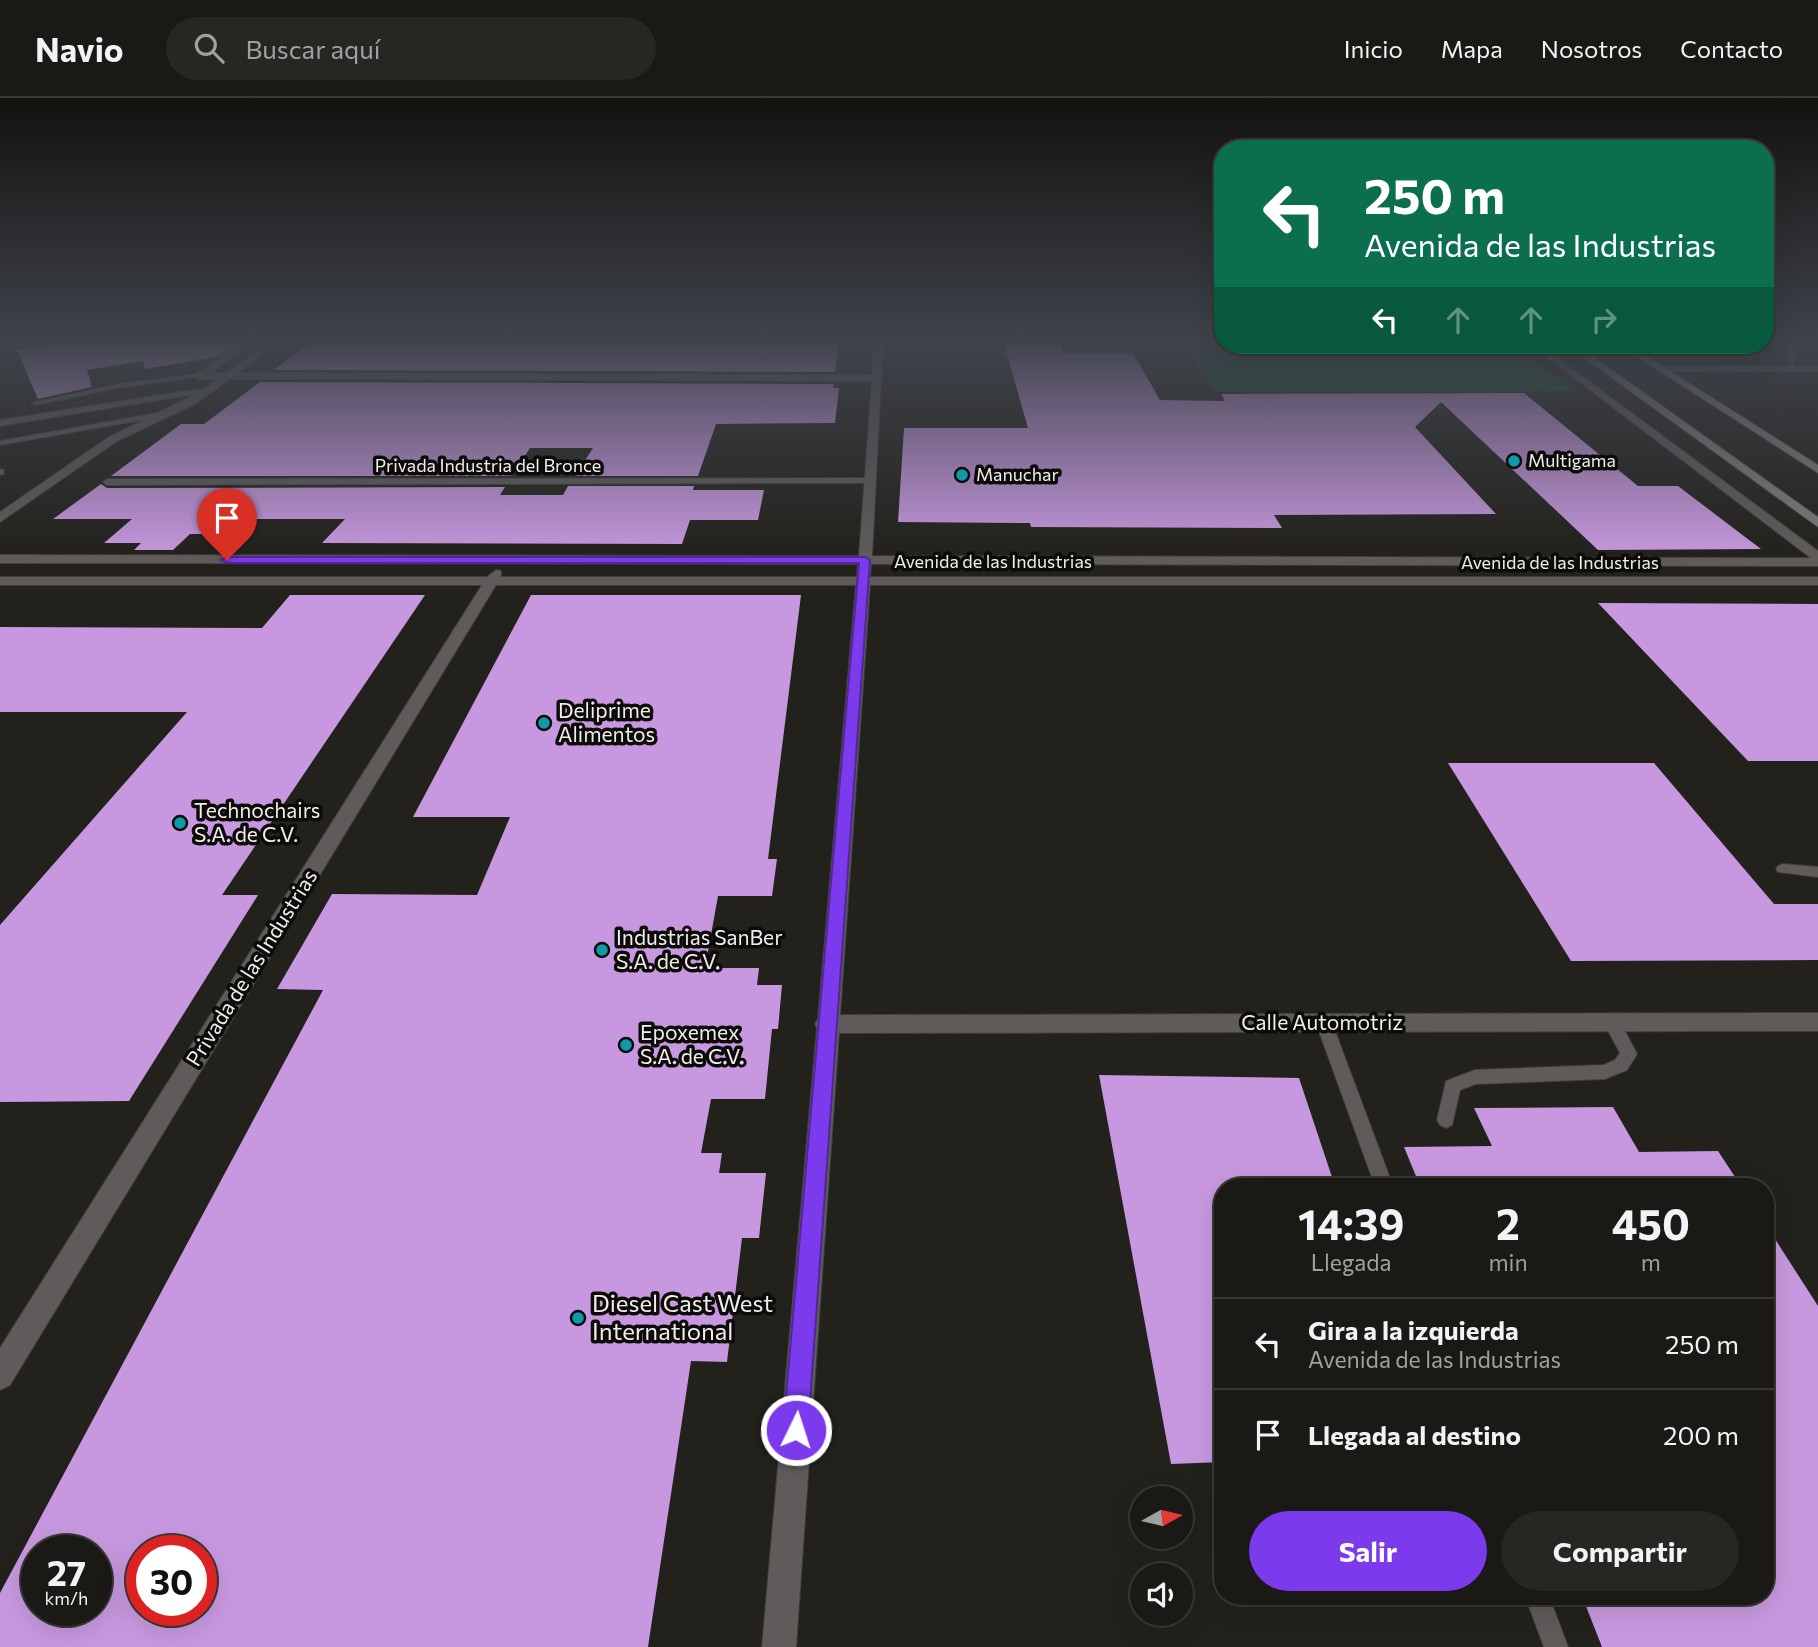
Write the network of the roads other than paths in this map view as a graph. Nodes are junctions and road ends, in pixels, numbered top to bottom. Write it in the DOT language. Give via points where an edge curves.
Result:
graph roads {
  1 [pos="64,412"];
  2 [pos="149,412"];
  3 [pos="166,412"];
  4 [pos="171,412"];
  5 [pos="873,412"];
  6 [pos="1625,412"];
  7 [pos="1665,412"];
  8 [pos="1728,412"];
  9 [pos="144,416"];
  10 [pos="0,423"];
  11 [pos="113,439"];
  12 [pos="0,443"];
  13 [pos="1818,470"];
  14 [pos="870,481"];
  15 [pos="107,482"];
  16 [pos="0,518"];
  17 [pos="1818,523"];
  18 [pos="0,559"];
  19 [pos="1818,559"];
  20 [pos="504,561"];
  21 [pos="1567,562"];
  22 [pos="864,570"];
  23 [pos="1818,581"];
  24 [pos="0,582"];
  25 [pos="491,582"];
  26 [pos="1586,583"];
  27 [pos="1783,869"];
  28 [pos="1818,872"];
  29 [pos="1818,1022"];
  30 [pos="1612,1023"];
  31 [pos="826,1024"];
  32 [pos="1324,1024"];
  33 [pos="1446,1120"];
  34 [pos="1381,1178"];
  35 [pos="0,1374"];
  36 [pos="1540,1605"];
  37 [pos="779,1647"];
  38 [pos="1556,1647"];
  1 -- 10 [label="street"];
  2 -- 9 [label="street"];
  3 -- 9 [label="lane"];
  4 -- 11 [label="street"];
  5 -- 14 [label="street"];
  6 -- 19 [label="street"];
  7 -- 17 [label="main road"];
  8 -- 13 [label="main road"];
  9 -- 11 [label="street"];
  9 -- 12 [label="lane"];
  11 -- 16 [label="street"];
  14 -- 15 [label="lane, Privada Industria del Bronce"];
  14 -- 22 [label="street"];
  18 -- 20 [label="street, Avenida de las Industrias"];
  19 -- 21 [label="street, Avenida de las Industrias"];
  20 -- 22 [label="street, Avenida de las Industrias"];
  20 -- 25 [label="street, Privada de las Industrias"];
  21 -- 22 [label="street, Avenida de las Industrias"];
  21 -- 26 [label="street"];
  22 -- 25 [label="street, Avenida de las Industrias"];
  22 -- 26 [label="street, Avenida de las Industrias"];
  22 -- 31 [label="street"];
  23 -- 26 [label="street, Avenida de las Industrias"];
  24 -- 25 [label="street, Avenida de las Industrias"];
  25 -- 35 [label="street, Privada de las Industrias"];
  27 -- 28 [label="lane"];
  29 -- 30 [label="street, Calle Automotriz"];
  30 -- 32 [label="street, Calle Automotriz"];
  30 -- 33 [label="lane" via="1629,1054 1621,1065 1605,1072 1475,1077 1452,1086"];
  31 -- 32 [label="street, Calle Automotriz"];
  31 -- 37 [label="street"];
  32 -- 34 [label="lane"];
  36 -- 38 [label="lane"];
}
